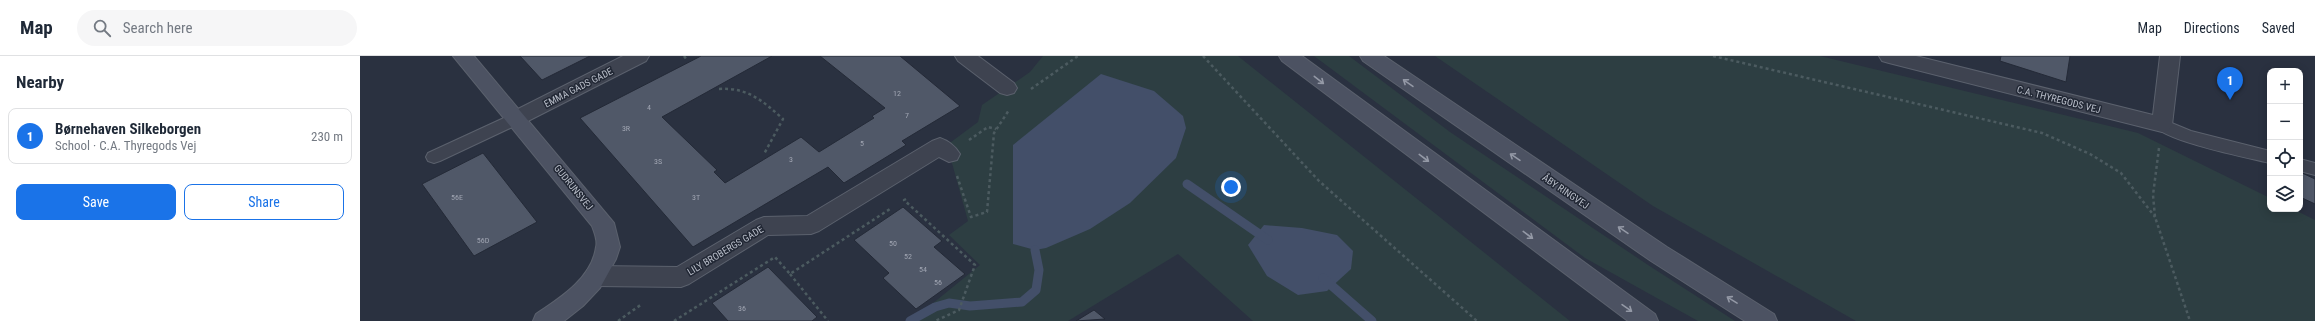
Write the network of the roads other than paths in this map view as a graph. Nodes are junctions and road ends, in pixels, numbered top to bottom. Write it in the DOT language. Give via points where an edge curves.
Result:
graph roads {
  1 [pos="463,56"];
  2 [pos="639,56"];
  3 [pos="965,56"];
  4 [pos="1289,56"];
  5 [pos="1370,56"];
  6 [pos="1889,56"];
  7 [pos="2170,56"];
  8 [pos="1015,95"];
  9 [pos="517,118"];
  10 [pos="2162,125"];
  11 [pos="950,154"];
  12 [pos="2267,156"];
  13 [pos="434,157"];
  14 [pos="2303,166"];
  15 [pos="2315,169"];
  16 [pos="596,276"];
  17 [pos="545,321"];
  18 [pos="1646,321"];
  19 [pos="1765,321"];
  1 -- 9 [label="main road, GUDRUNSVEJ"];
  2 -- 9 [label="street, EMMA GADS GADE"];
  3 -- 8 [label="street"];
  4 -- 18 [label="main road, one-way"];
  19 -- 5 [label="main road, ÅBY RINGVEJ, one-way" via="1652,250"];
  6 -- 10 [label="street, C.A. THYREGODS VEJ"];
  7 -- 10 [label="street"];
  9 -- 13 [label="lane"];
  9 -- 16 [label="main road, GUDRUNSVEJ" via="603,223 608,246"];
  10 -- 12 [label="lane" via="2187,136"];
  11 -- 16 [label="street, LILY BROBERGS GADE" via="940,146 811,225 764,226 681,277"];
  14 -- 15 [label="lane"];
  16 -- 17 [label="main road, GUDRUNSVEJ" via="575,301"];
}
